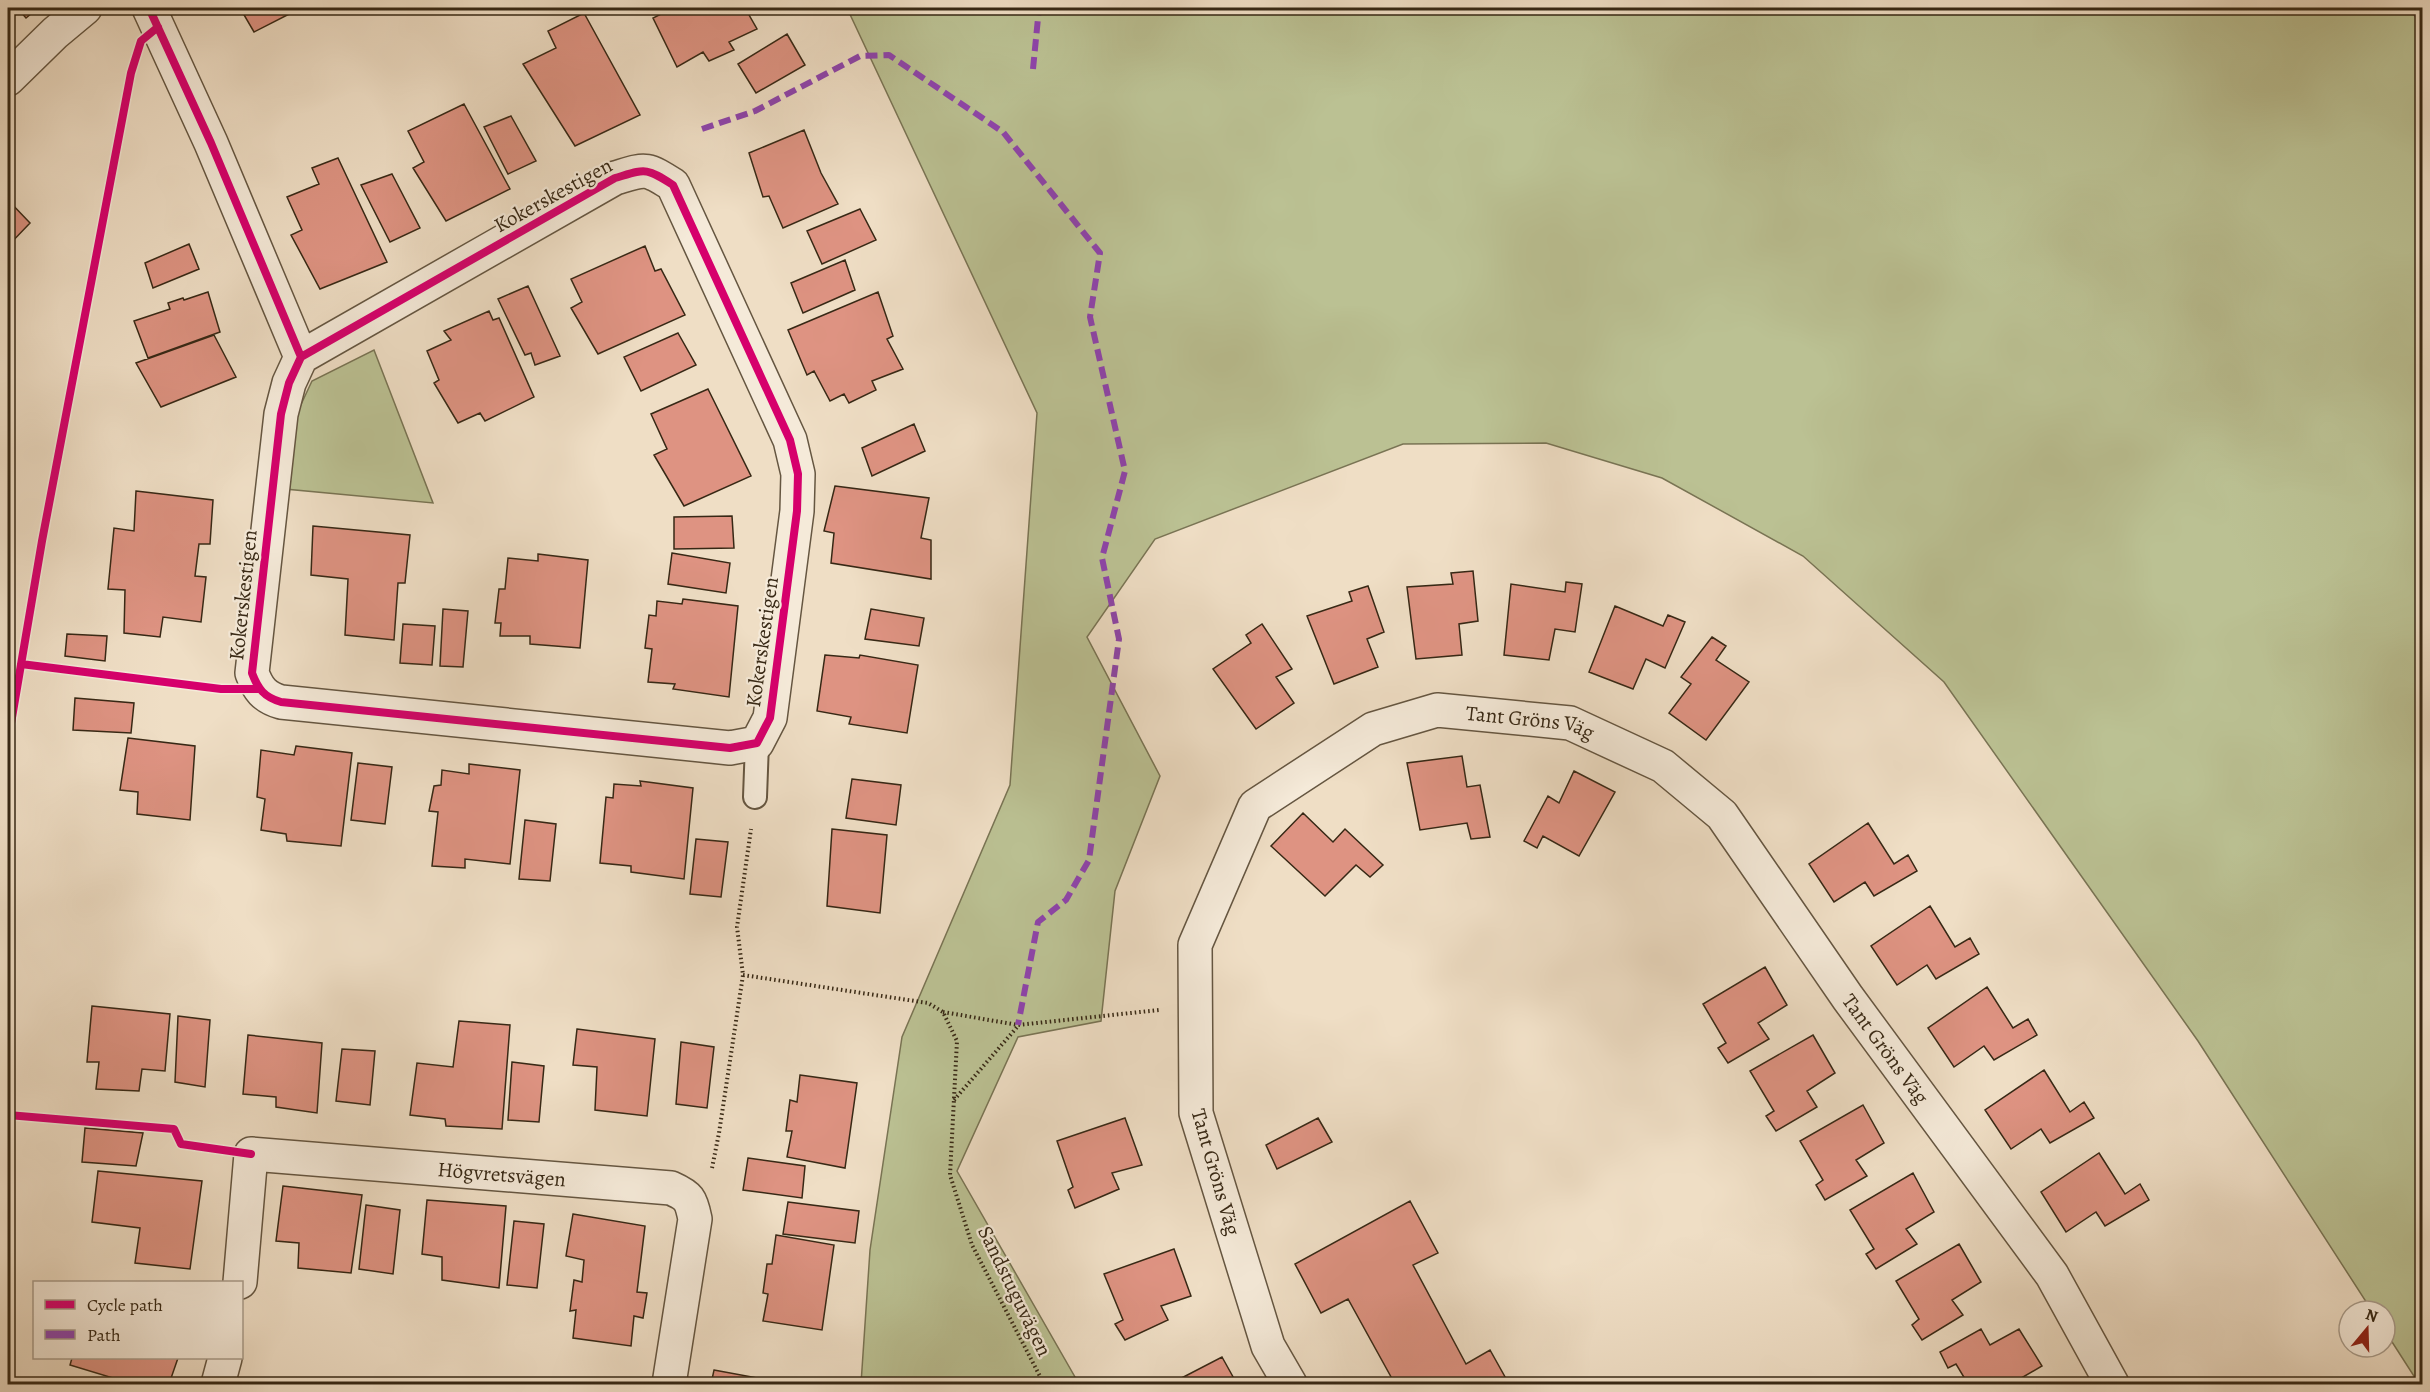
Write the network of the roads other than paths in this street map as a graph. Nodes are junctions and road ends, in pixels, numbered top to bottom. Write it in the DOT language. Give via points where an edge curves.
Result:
graph roads {
  1 [pos="85,8"];
  2 [pos="149,8"];
  3 [pos="8,79"];
  4 [pos="301,357"];
  5 [pos="757,743"];
  6 [pos="755,797"];
  7 [pos="240,1281"];
  8 [pos="225,1359"];
  9 [pos="218,1384"];
  10 [pos="669,1384"];
  11 [pos="1290,1384"];
  12 [pos="2112,1384"];
  1 -- 3 [label="street"];
  2 -- 4 [label="street"];
  4 -- 5 [label="street, Kokerskestigen" via="281,414 252,673 258,689 281,702 730,748"];
  4 -- 5 [label="street, Kokerskestigen" via="615,178 643,170 673,185 790,440 798,474 797,511 770,718"];
  5 -- 6 [label="lane"];
  7 -- 10 [label="street, Högvretsvägen" via="251,1154 671,1188 692,1202 695,1219"];
  8 -- 9 [label="street"];
  11 -- 12 [label="street, Tant Gröns Väg" via="1268,1346 1196,1113 1195,945 1255,806 1373,729 1437,710 1570,723 1663,766 1722,814 1848,998 2052,1275"];
}
